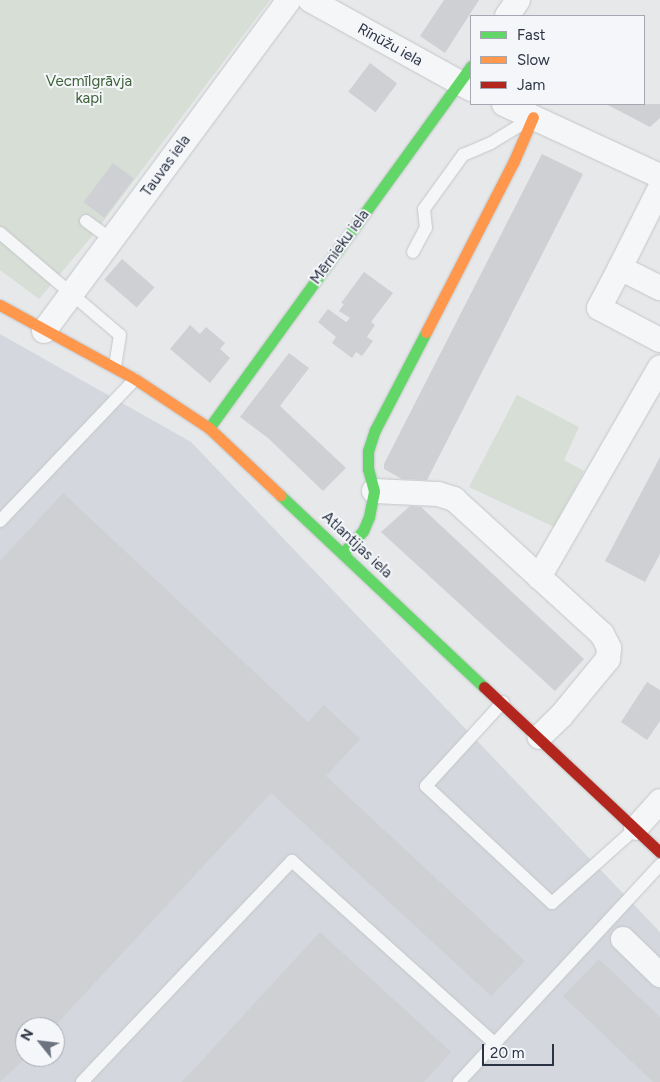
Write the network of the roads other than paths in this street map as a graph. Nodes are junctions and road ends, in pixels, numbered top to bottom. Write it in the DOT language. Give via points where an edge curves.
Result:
graph roads {
  1 [pos="288,0"];
  2 [pos="310,0"];
  3 [pos="518,0"];
  4 [pos="508,15"];
  5 [pos="467,79"];
  6 [pos="506,105"];
  7 [pos="533,117"];
  8 [pos="660,176"];
  9 [pos="660,188"];
  10 [pos="86,221"];
  11 [pos="0,233"];
  12 [pos="112,240"];
  13 [pos="413,252"];
  14 [pos="620,268"];
  15 [pos="660,288"];
  16 [pos="72,294"];
  17 [pos="0,305"];
  18 [pos="44,331"];
  19 [pos="660,340"];
  20 [pos="660,367"];
  21 [pos="115,368"];
  22 [pos="135,379"];
  23 [pos="209,428"];
  24 [pos="374,491"];
  25 [pos="0,521"];
  26 [pos="343,553"];
  27 [pos="539,577"];
  28 [pos="503,702"];
  29 [pos="539,737"];
  30 [pos="660,801"];
  31 [pos="636,828"];
  32 [pos="660,852"];
  33 [pos="660,865"];
  34 [pos="623,939"];
  35 [pos="660,974"];
  36 [pos="493,1042"];
  37 [pos="82,1082"];
  38 [pos="459,1082"];
  1 -- 12 [label="street, Tauvas iela"];
  2 -- 5 [label="street, Rīnūžu iela"];
  3 -- 4 [label="street"];
  5 -- 23 [label="street, Mērnieku iela"];
  6 -- 7 [label="street"];
  7 -- 8 [label="street"];
  7 -- 13 [label="lane" via="491,143 463,155 424,209 426,228"];
  7 -- 24 [label="street" via="375,430 368,460"];
  9 -- 14 [label="street"];
  10 -- 12 [label="lane"];
  11 -- 16 [label="lane"];
  12 -- 16 [label="street, Tauvas iela"];
  14 -- 15 [label="street"];
  14 -- 19 [label="street" via="599,308"];
  16 -- 18 [label="street, Tauvas iela"];
  16 -- 21 [label="lane" via="120,335"];
  17 -- 18 [label="street, Atlantijas iela"];
  18 -- 21 [label="street, Atlantijas iela"];
  20 -- 27 [label="street"];
  21 -- 22 [label="street, Atlantijas iela"];
  22 -- 23 [label="street, Atlantijas iela"];
  22 -- 25 [label="lane"];
  23 -- 26 [label="street, Atlantijas iela"];
  24 -- 26 [label="street" via="363,531"];
  24 -- 27 [label="street" via="438,494 454,499"];
  26 -- 28 [label="street, Atlantijas iela"];
  27 -- 29 [label="street" via="602,634 609,648 608,659 602,668"];
  28 -- 29 [label="street, Atlantijas iela"];
  28 -- 31 [label="lane" via="426,786 552,903"];
  29 -- 31 [label="street, Atlantijas iela"];
  30 -- 31 [label="street"];
  31 -- 32 [label="street, Atlantijas iela"];
  33 -- 36 [label="lane"];
  34 -- 35 [label="street"];
  36 -- 37 [label="lane" via="292,861"];
  36 -- 38 [label="lane"];
}
